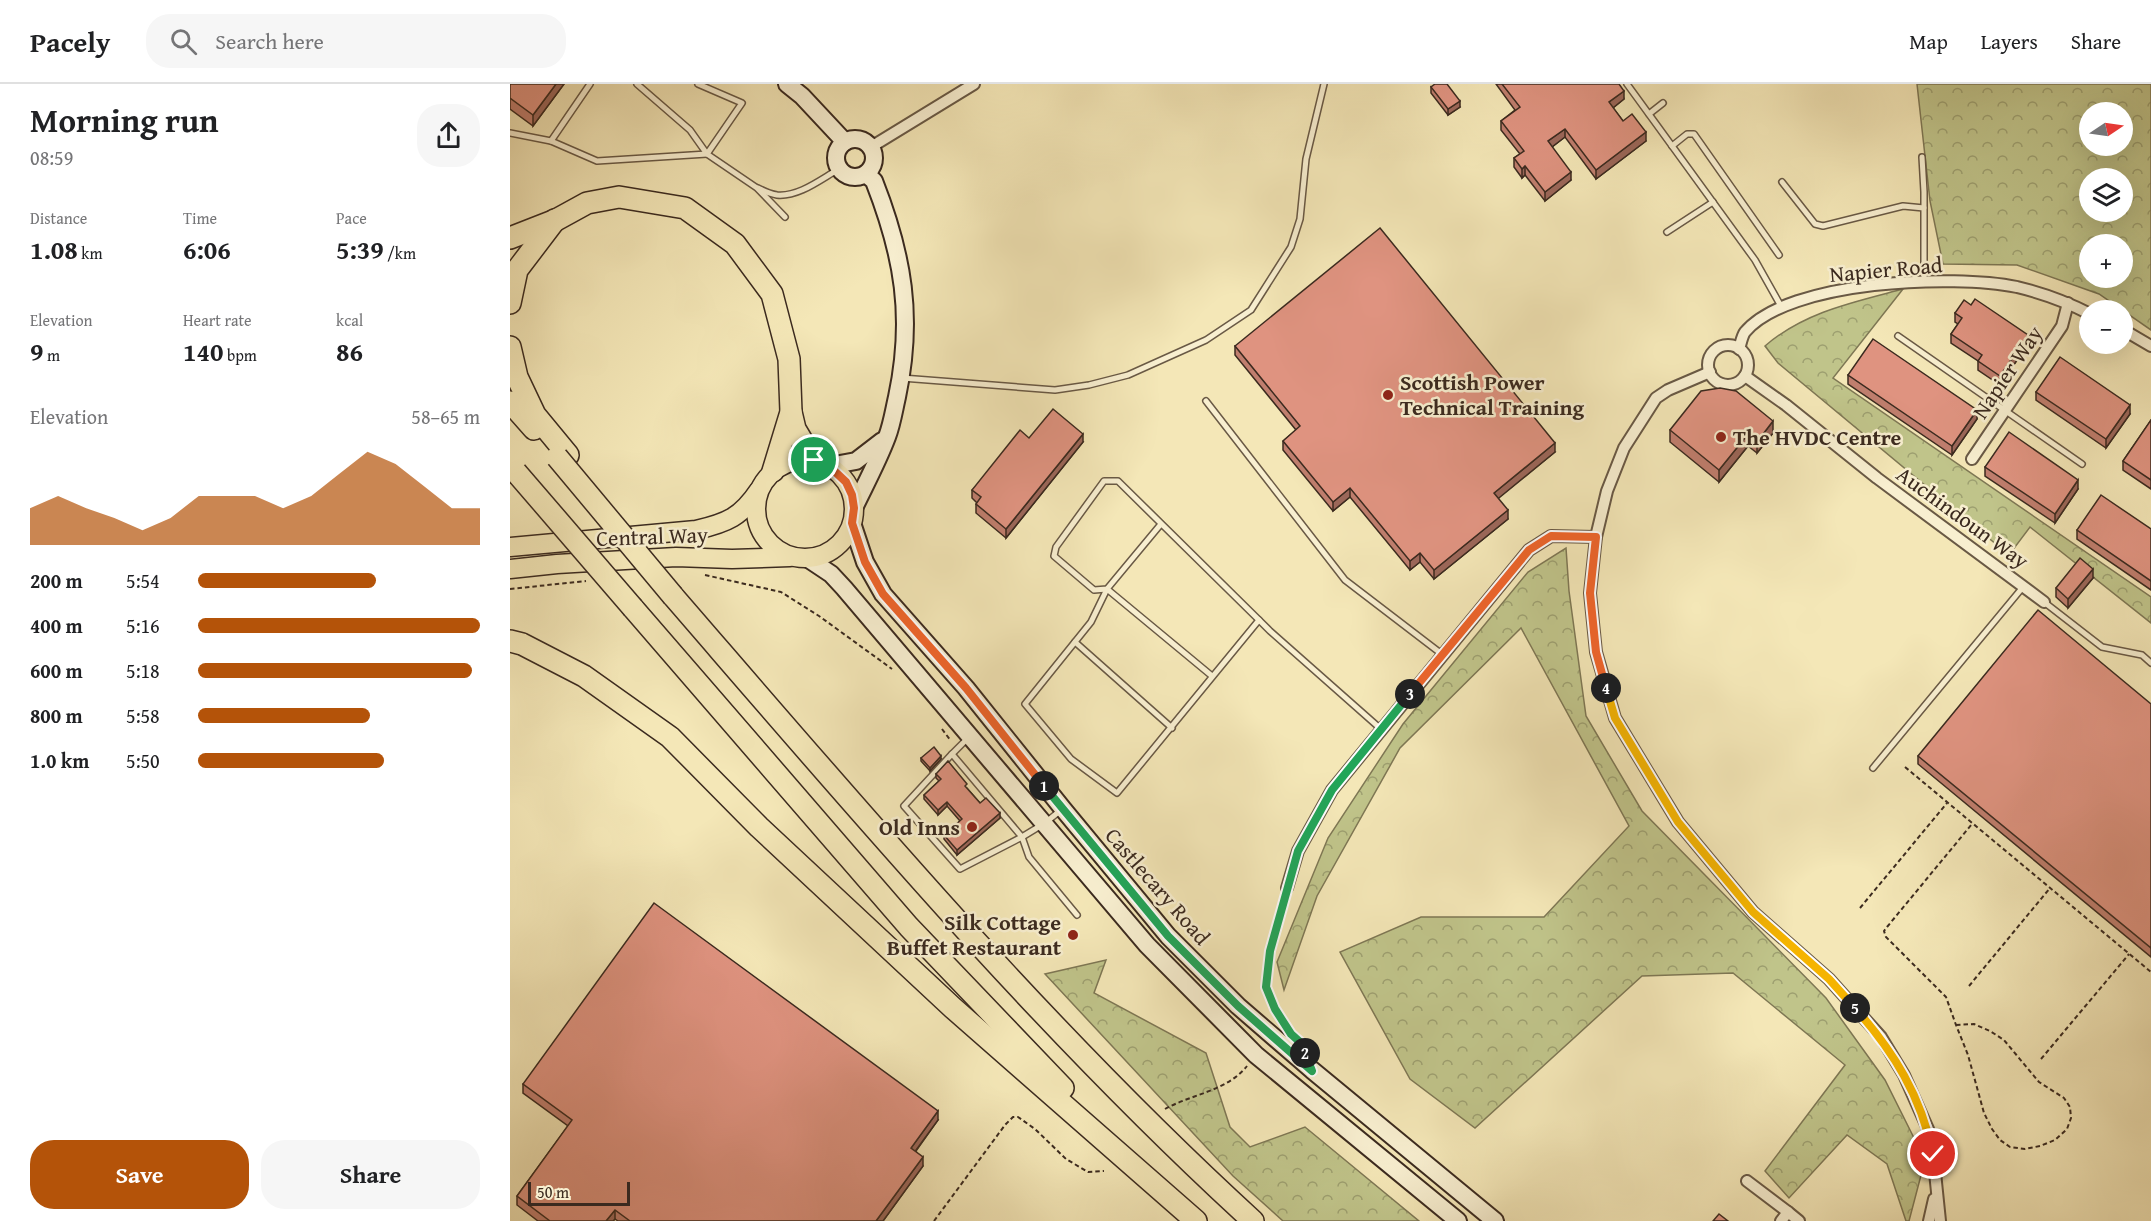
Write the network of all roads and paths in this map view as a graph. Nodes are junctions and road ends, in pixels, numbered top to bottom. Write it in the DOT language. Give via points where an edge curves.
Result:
graph roads {
  1 [pos="590,84"];
  2 [pos="637,84"];
  3 [pos="698,84"];
  4 [pos="787,84"];
  5 [pos="974,84"];
  6 [pos="1324,84"];
  7 [pos="1627,84"];
  8 [pos="1663,103"];
  9 [pos="1649,114"];
  10 [pos="510,133"];
  11 [pos="551,141"];
  12 [pos="845,142"];
  13 [pos="1672,146"];
  14 [pos="871,147"];
  15 [pos="706,154"];
  16 [pos="1922,157"];
  17 [pos="839,169"];
  18 [pos="866,174"];
  19 [pos="1782,182"];
  20 [pos="757,188"];
  21 [pos="1713,202"];
  22 [pos="1924,208"];
  23 [pos="785,217"];
  24 [pos="556,220"];
  25 [pos="1667,232"];
  26 [pos="510,237"];
  27 [pos="1779,255"];
  28 [pos="1924,280"];
  29 [pos="510,303"];
  30 [pos="2068,303"];
  31 [pos="1782,308"];
  32 [pos="2079,308"];
  33 [pos="2133,335"];
  34 [pos="1898,336"];
  35 [pos="2151,346"];
  36 [pos="510,347"];
  37 [pos="1739,349"];
  38 [pos="1710,372"];
  39 [pos="1745,376"];
  40 [pos="901,378"];
  41 [pos="1206,401"];
  42 [pos="510,402"];
  43 [pos="2005,411"];
  44 [pos="791,412"];
  45 [pos="888,436"];
  46 [pos="562,456"];
  47 [pos="1972,459"];
  48 [pos="822,463"];
  49 [pos="2082,464"];
  50 [pos="513,468"];
  51 [pos="767,479"];
  52 [pos="853,516"];
  53 [pos="1161,524"];
  54 [pos="1596,537"];
  55 [pos="510,547"];
  56 [pos="801,557"];
  57 [pos="510,569"];
  58 [pos="695,573"];
  59 [pos="590,581"];
  60 [pos="2024,586"];
  61 [pos="510,589"];
  62 [pos="1107,589"];
  63 [pos="2044,602"];
  64 [pos="1258,620"];
  65 [pos="882,631"];
  66 [pos="514,639"];
  67 [pos="1075,642"];
  68 [pos="862,647"];
  69 [pos="1443,655"];
  70 [pos="2151,663"];
  71 [pos="892,669"];
  72 [pos="1212,676"];
  73 [pos="1172,728"];
  74 [pos="942,729"];
  75 [pos="1382,730"];
  76 [pos="970,736"];
  77 [pos="957,748"];
  78 [pos="952,754"];
  79 [pos="1905,767"];
  80 [pos="1873,768"];
  81 [pos="1947,803"];
  82 [pos="1063,809"];
  83 [pos="1045,824"];
  84 [pos="1972,824"];
  85 [pos="1022,837"];
  86 [pos="1287,888"];
  87 [pos="2050,888"];
  88 [pos="1860,908"];
  89 [pos="1077,915"];
  90 [pos="2129,954"];
  91 [pos="2151,972"];
  92 [pos="1969,986"];
  93 [pos="1956,1025"];
  94 [pos="1286,1026"];
  95 [pos="1256,1055"];
  96 [pos="2042,1059"];
  97 [pos="1165,1109"];
  98 [pos="1104,1172"];
  99 [pos="1936,1178"];
  100 [pos="1747,1181"];
  101 [pos="1784,1217"];
  102 [pos="1192,1218"];
  103 [pos="934,1221"];
  104 [pos="1253,1221"];
  105 [pos="1458,1221"];
  106 [pos="1495,1221"];
  107 [pos="1799,1221"];
  108 [pos="1929,1221"];
  109 [pos="1940,1221"];
  1 -- 11 [label="lane"];
  2 -- 15 [label="lane" via="690,130"];
  3 -- 15 [label="lane" via="742,103"];
  4 -- 12 [label="main road"];
  5 -- 14 [label="street"];
  6 -- 40 [label="lane" via="1306,159 1300,219 1291,248 1251,310 1206,340 1128,375 1089,385 1055,390"];
  7 -- 9 [label="lane"];
  8 -- 9 [label="lane"];
  9 -- 13 [label="lane"];
  10 -- 11 [label="lane"];
  11 -- 15 [label="lane" via="597,161"];
  12 -- 14 [label="main road" via="856,139"];
  12 -- 17 [label="main road" via="837,151"];
  13 -- 21 [label="lane"];
  13 -- 27 [label="lane" via="1687,134 1694,134"];
  14 -- 18 [label="main road" via="873,164"];
  15 -- 20 [label="lane"];
  16 -- 22 [label="lane"];
  17 -- 18 [label="main road" via="849,176"];
  17 -- 20 [label="lane" via="799,191 775,195"];
  18 -- 40 [label="main road" via="874,181 887,216 901,270 906,313"];
  19 -- 22 [label="lane" via="1815,224 1823,226 1904,206"];
  20 -- 23 [label="lane"];
  21 -- 25 [label="lane"];
  21 -- 31 [label="lane" via="1755,260"];
  22 -- 28 [label="lane"];
  24 -- 26 [label="highway"];
  24 -- 29 [label="highway" via="517,270"];
  24 -- 44 [label="highway" via="586,203 619,196 685,208 735,244 772,294 789,359"];
  28 -- 30 [label="street, Napier Road" via="2016,287"];
  28 -- 31 [label="street, Napier Road" via="1862,286"];
  30 -- 32 [label="street, Napier Road"];
  30 -- 43 [label="street, Napier Way" via="2061,326"];
  31 -- 37 [label="street, Napier Road" via="1744,333"];
  33 -- 35 [label="street"];
  34 -- 43 [label="lane"];
  36 -- 46 [label="highway" via="517,378"];
  37 -- 38 [label="street" via="1728,345 1716,350 1709,360"];
  37 -- 39 [label="street" via="1747,358"];
  38 -- 39 [label="street" via="1723,385 1736,384"];
  38 -- 54 [label="street" via="1656,398 1624,448 1607,491"];
  39 -- 60 [label="street, Auchindoun Way"];
  40 -- 45 [label="main road"];
  41 -- 69 [label="lane" via="1345,580"];
  42 -- 46 [label="highway"];
  43 -- 47 [label="street, Napier Way"];
  43 -- 49 [label="lane"];
  44 -- 48 [label="highway" via="795,429"];
  44 -- 51 [label="highway"];
  45 -- 48 [label="main road" via="856,461"];
  45 -- 52 [label="main road"];
  46 -- 104 [label="highway, bridge" via="776,715 910,869 1044,1014 1193,1166"];
  48 -- 51 [label="main road" via="800,460 786,464"];
  48 -- 52 [label="main road" via="846,482 852,495"];
  50 -- 102 [label="highway, bridge" via="909,927"];
  51 -- 55 [label="main road, Central Way" via="750,505 717,525"];
  51 -- 56 [label="main road" via="756,504 763,533 784,553"];
  52 -- 56 [label="main road" via="844,539 832,549 817,556"];
  52 -- 82 [label="main road, Castlecary Road" via="865,562 883,594 966,688"];
  53 -- 62 [label="lane"];
  53 -- 62 [label="lane" via="1118,482 1104,481 1056,547 1054,556 1094,590"];
  53 -- 64 [label="lane"];
  54 -- 69 [label="street" via="1551,536 1529,550"];
  54 -- 99 [label="street" via="1590,593 1596,652 1615,718 1678,822 1753,912 1829,979 1881,1037 1904,1075 1928,1129"];
  56 -- 57 [label="main road, Central Way" via="676,557"];
  56 -- 65 [label="main road, Castlecary Road" via="831,574"];
  58 -- 68 [label="path" via="781,592"];
  59 -- 61 [label="path"];
  60 -- 63 [label="street, Auchindoun Way"];
  60 -- 80 [label="lane"];
  62 -- 67 [label="lane" via="1091,622"];
  62 -- 72 [label="lane"];
  63 -- 70 [label="lane" via="2102,647 2142,655"];
  64 -- 72 [label="lane"];
  64 -- 75 [label="lane"];
  65 -- 68 [label="path"];
  65 -- 76 [label="main road, Castlecary Road"];
  66 -- 102 [label="highway" via="584,676 670,737 759,827 953,1008"];
  67 -- 73 [label="lane"];
  67 -- 73 [label="lane" via="1025,704 1071,759 1117,793"];
  68 -- 71 [label="path"];
  69 -- 75 [label="street"];
  72 -- 73 [label="lane"];
  74 -- 77 [label="path"];
  75 -- 86 [label="street" via="1332,790 1298,851"];
  76 -- 77 [label="lane"];
  76 -- 83 [label="main road, Castlecary Road"];
  77 -- 78 [label="lane"];
  78 -- 85 [label="lane"];
  78 -- 85 [label="lane" via="904,806 960,869"];
  79 -- 81 [label="path"];
  81 -- 84 [label="path"];
  81 -- 88 [label="path"];
  82 -- 83 [label="lane"];
  82 -- 106 [label="main road, Castlecary Road" via="1168,936 1238,1006"];
  83 -- 85 [label="lane"];
  83 -- 95 [label="main road, Castlecary Road" via="1147,945"];
  84 -- 87 [label="path"];
  84 -- 93 [label="path" via="1884,931 1946,997"];
  85 -- 89 [label="lane" via="1029,857"];
  86 -- 94 [label="path" via="1270,951 1266,987"];
  87 -- 90 [label="path"];
  87 -- 92 [label="path"];
  90 -- 91 [label="path"];
  90 -- 96 [label="path"];
  93 -- 93 [label="path" via="1984,1113 2001,1140 2010,1147 2025,1149 2055,1140 2067,1129 2070,1107 2064,1098 2039,1082 2004,1040 1974,1024"];
  95 -- 97 [label="path" via="1241,1073 1221,1086"];
  95 -- 105 [label="main road, Castlecary Road"];
  98 -- 103 [label="path" via="1088,1172 1066,1159 1035,1129 1018,1117 1013,1118"];
  99 -- 108 [label="street"];
  99 -- 109 [label="street"];
  100 -- 101 [label="street"];
  101 -- 107 [label="street"];
}
